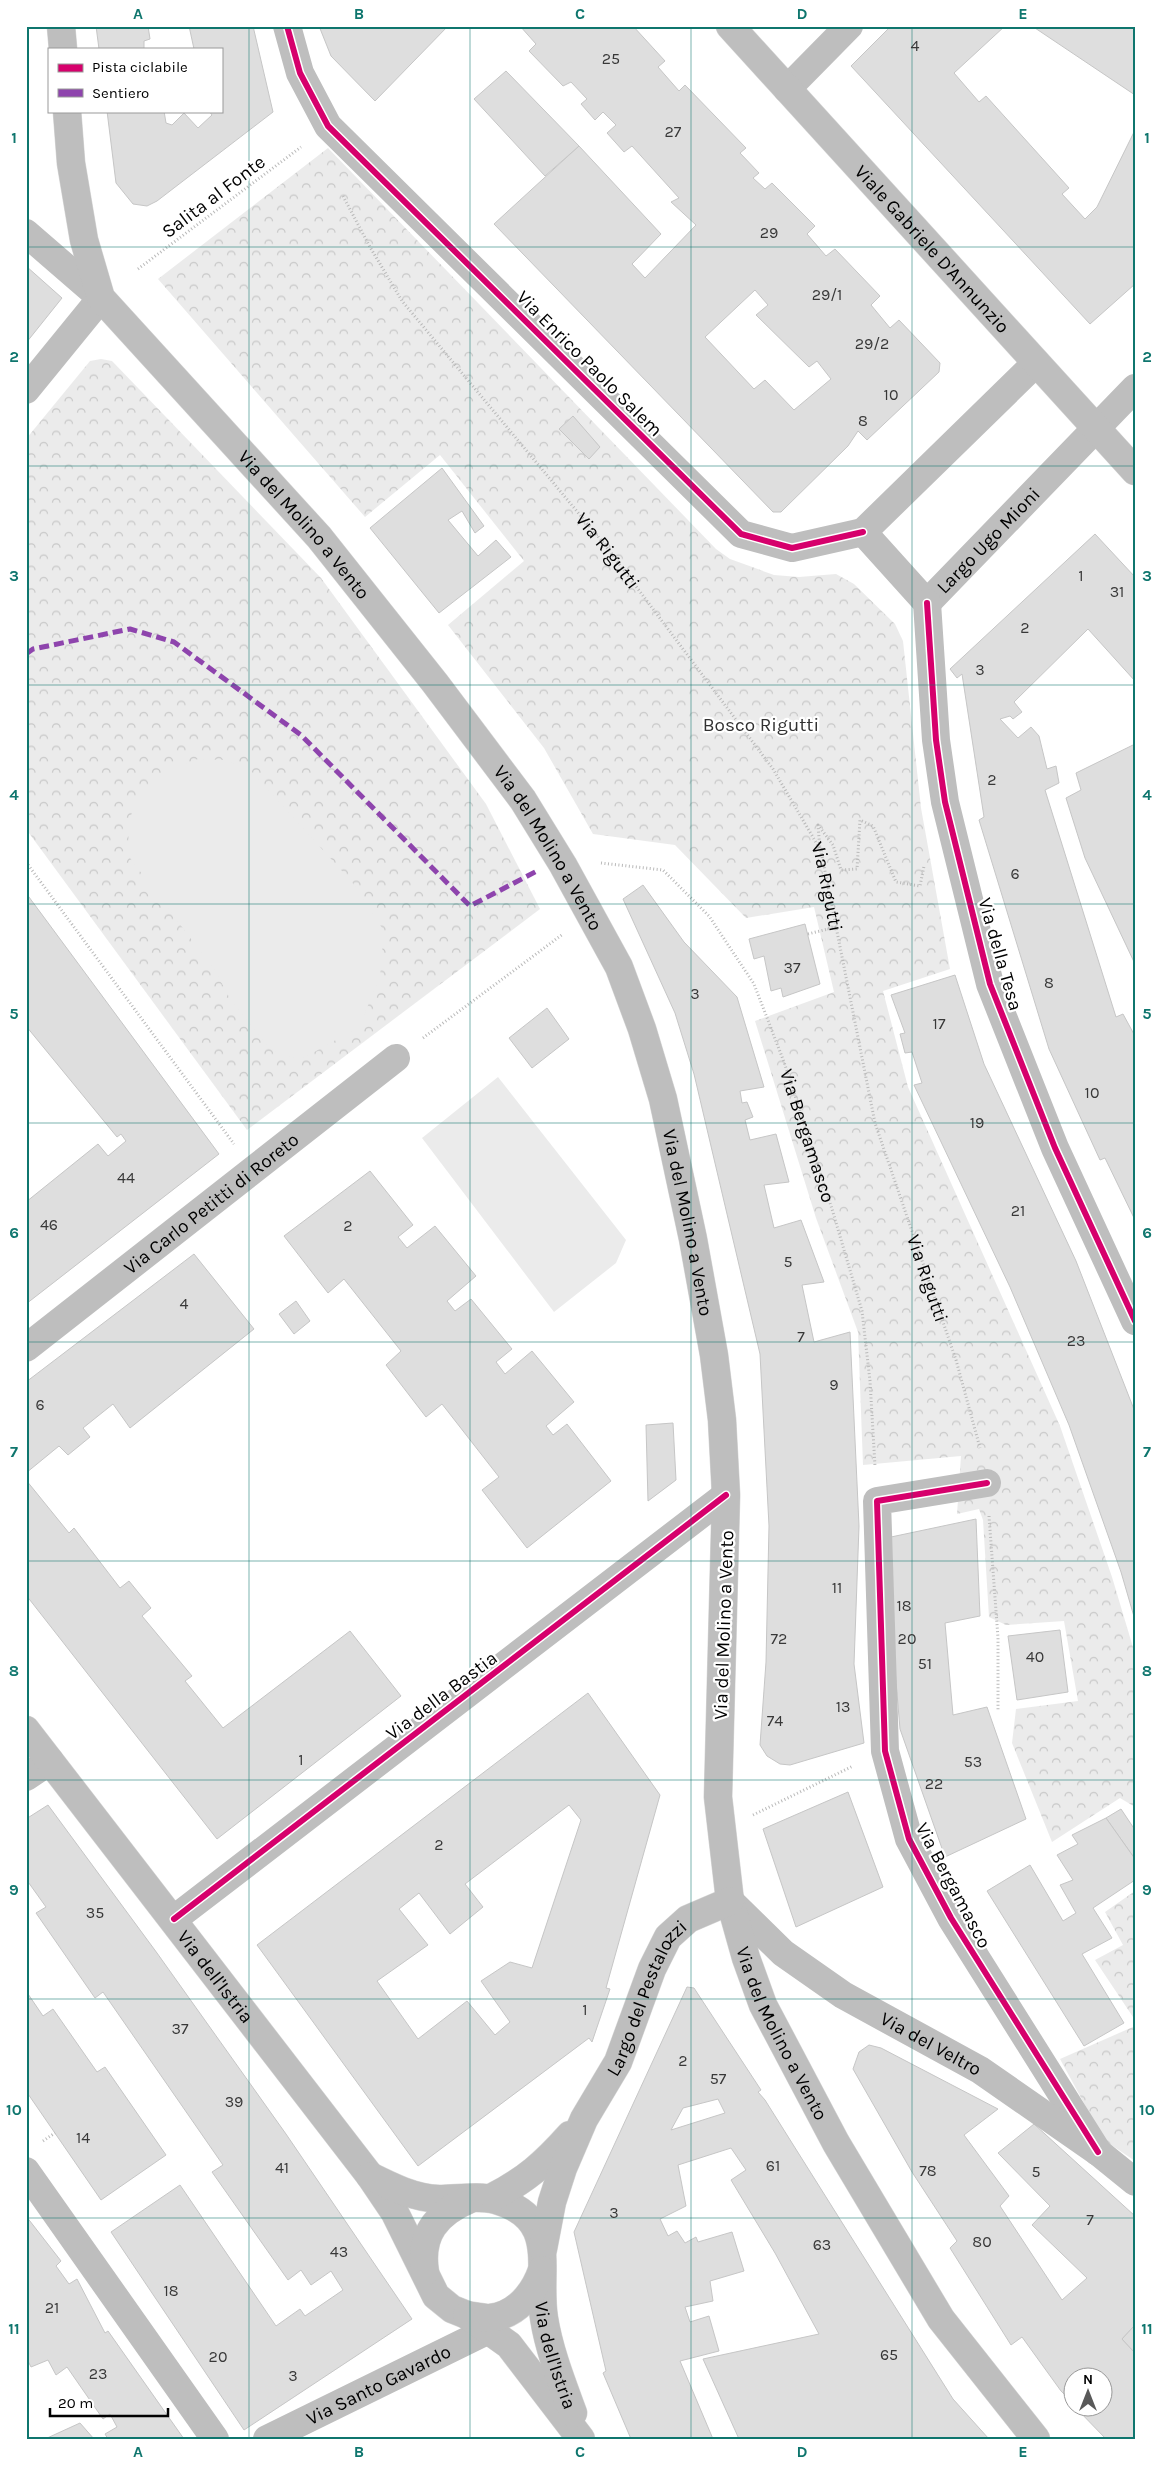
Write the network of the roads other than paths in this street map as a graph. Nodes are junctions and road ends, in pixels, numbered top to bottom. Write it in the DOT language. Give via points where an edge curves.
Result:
graph roads {
  1 [pos="61,26"];
  2 [pos="287,26"];
  3 [pos="730,26"];
  4 [pos="849,26"];
  5 [pos="62,48"];
  6 [pos="787,89"];
  7 [pos="67,112"];
  8 [pos="26,233"];
  9 [pos="102,298"];
  10 [pos="1036,363"];
  11 [pos="1135,388"];
  12 [pos="26,390"];
  13 [pos="1097,430"];
  14 [pos="1135,471"];
  15 [pos="863,532"];
  16 [pos="927,603"];
  17 [pos="396,1058"];
  18 [pos="1135,1320"];
  19 [pos="26,1348"];
  20 [pos="987,1483"];
  21 [pos="726,1496"];
  22 [pos="26,1730"];
  23 [pos="50,1761"];
  24 [pos="26,1777"];
  25 [pos="730,1901"];
  26 [pos="174,1919"];
  27 [pos="584,2119"];
  28 [pos="1098,2152"];
  29 [pos="26,2171"];
  30 [pos="370,2176"];
  31 [pos="1135,2182"];
  32 [pos="481,2199"];
  33 [pos="543,2259"];
  34 [pos="426,2278"];
  35 [pos="478,2323"];
  36 [pos="216,2439"];
  37 [pos="267,2439"];
  38 [pos="582,2439"];
  39 [pos="1036,2439"];
  1 -- 5 [label="street"];
  2 -- 15 [label="street, Via Enrico Paolo Salem" via="300,73 328,126 741,534 792,548"];
  3 -- 6 [label="street, Viale Gabriele D'Annunzio"];
  4 -- 6 [label="street"];
  6 -- 10 [label="street, Viale Gabriele D'Annunzio"];
  7 -- 9 [label="street, Via del Molino a Vento" via="71,162 84,240"];
  8 -- 9 [label="street"];
  9 -- 12 [label="street"];
  9 -- 21 [label="street, Via del Molino a Vento" via="319,538 435,683 523,800 564,865 619,967 663,1099 693,1238 714,1355"];
  10 -- 13 [label="street, Viale Gabriele D'Annunzio"];
  10 -- 15 [label="street"];
  11 -- 13 [label="street, Largo Ugo Mioni"];
  13 -- 14 [label="street, Viale Gabriele D'Annunzio"];
  13 -- 16 [label="street, Largo Ugo Mioni"];
  15 -- 16 [label="street, Largo Ugo Mioni"];
  16 -- 18 [label="street, Via della Tesa" via="936,740 944,802 990,984 1055,1148"];
  17 -- 19 [label="street, Via Carlo Petitti di Roreto"];
  20 -- 28 [label="street, Via Bergamasco" via="877,1501 885,1751 909,1839 951,1918"];
  21 -- 25 [label="street, Via del Molino a Vento" via="718,1797"];
  21 -- 26 [label="street, Via della Bastia"];
  22 -- 23 [label="street, Via dell'Istria"];
  23 -- 24 [label="street"];
  23 -- 26 [label="street, Via dell'Istria"];
  25 -- 27 [label="street, Largo del Pestalozzi" via="688,1919 668,1937 652,1969 618,2062"];
  25 -- 28 [label="street, Via del Veltro" via="783,1953 843,1995 980,2070"];
  25 -- 39 [label="street, Via del Molino a Vento" via="763,2005 836,2143 941,2319"];
  26 -- 30 [label="street, Via dell'Istria"];
  27 -- 32 [label="street, Largo del Pestalozzi" via="547,2161 520,2184"];
  27 -- 33 [label="street, Largo del Pestalozzi" via="552,2202"];
  28 -- 31 [label="street, Via del Veltro"];
  29 -- 36 [label="street"];
  30 -- 32 [label="street, Via dell'Istria" via="400,2191 436,2198"];
  30 -- 34 [label="street, Via dell'Istria" via="395,2214"];
  32 -- 33 [label="street, Via dell'Istria" via="510,2204 526,2215 537,2231"];
  32 -- 34 [label="street, Via dell'Istria" via="451,2207 436,2221 426,2238 423,2258"];
  33 -- 35 [label="street, Via dell'Istria" via="536,2286 525,2302 509,2313"];
  33 -- 38 [label="street, Via dell'Istria" via="544,2318"];
  34 -- 35 [label="street, Via dell'Istria" via="436,2296"];
  35 -- 37 [label="street, Via Santo Gavardo"];
  35 -- 38 [label="street, Via dell'Istria" via="510,2344"];
}
